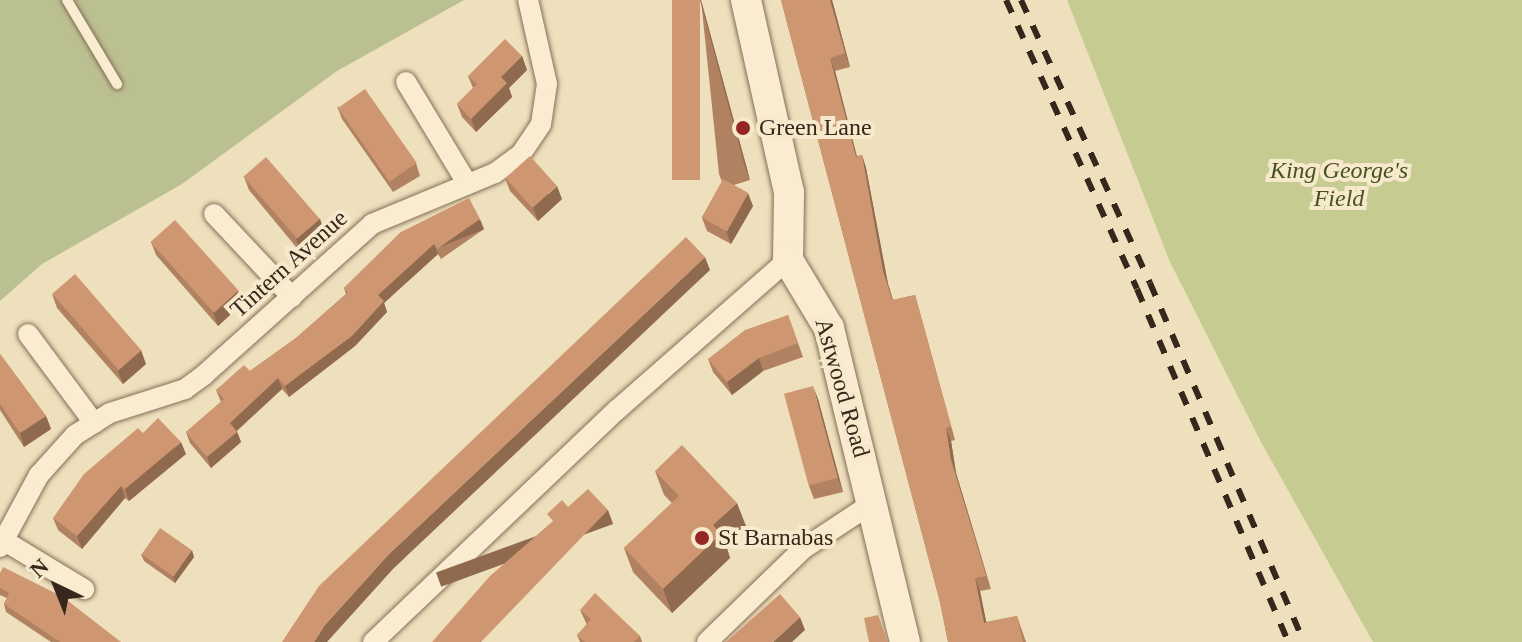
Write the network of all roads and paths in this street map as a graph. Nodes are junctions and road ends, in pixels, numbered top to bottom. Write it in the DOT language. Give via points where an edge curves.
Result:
graph roads {
  1 [pos="67,0"];
  2 [pos="528,0"];
  3 [pos="746,0"];
  4 [pos="406,82"];
  5 [pos="117,84"];
  6 [pos="467,183"];
  7 [pos="214,214"];
  8 [pos="788,260"];
  9 [pos="292,297"];
  10 [pos="28,334"];
  11 [pos="94,423"];
  12 [pos="874,502"];
  13 [pos="2,544"];
  14 [pos="84,589"];
  15 [pos="373,642"];
  16 [pos="707,642"];
  17 [pos="905,642"];
  1 -- 5 [label="lane"];
  2 -- 6 [label="street, Tintern Avenue" via="546,64 541,124 521,154 495,173"];
  3 -- 8 [label="main road" via="789,192"];
  4 -- 6 [label="street"];
  6 -- 9 [label="street, Tintern Avenue" via="372,224"];
  7 -- 9 [label="street"];
  8 -- 12 [label="main road, Astwood Road" via="829,328"];
  8 -- 15 [label="street" via="617,410"];
  9 -- 11 [label="street, Tintern Avenue" via="185,389"];
  10 -- 11 [label="street"];
  11 -- 13 [label="street, Tintern Avenue" via="55,453"];
  12 -- 16 [label="street" via="803,549"];
  12 -- 17 [label="main road, Astwood Road"];
  13 -- 14 [label="street"];
}
